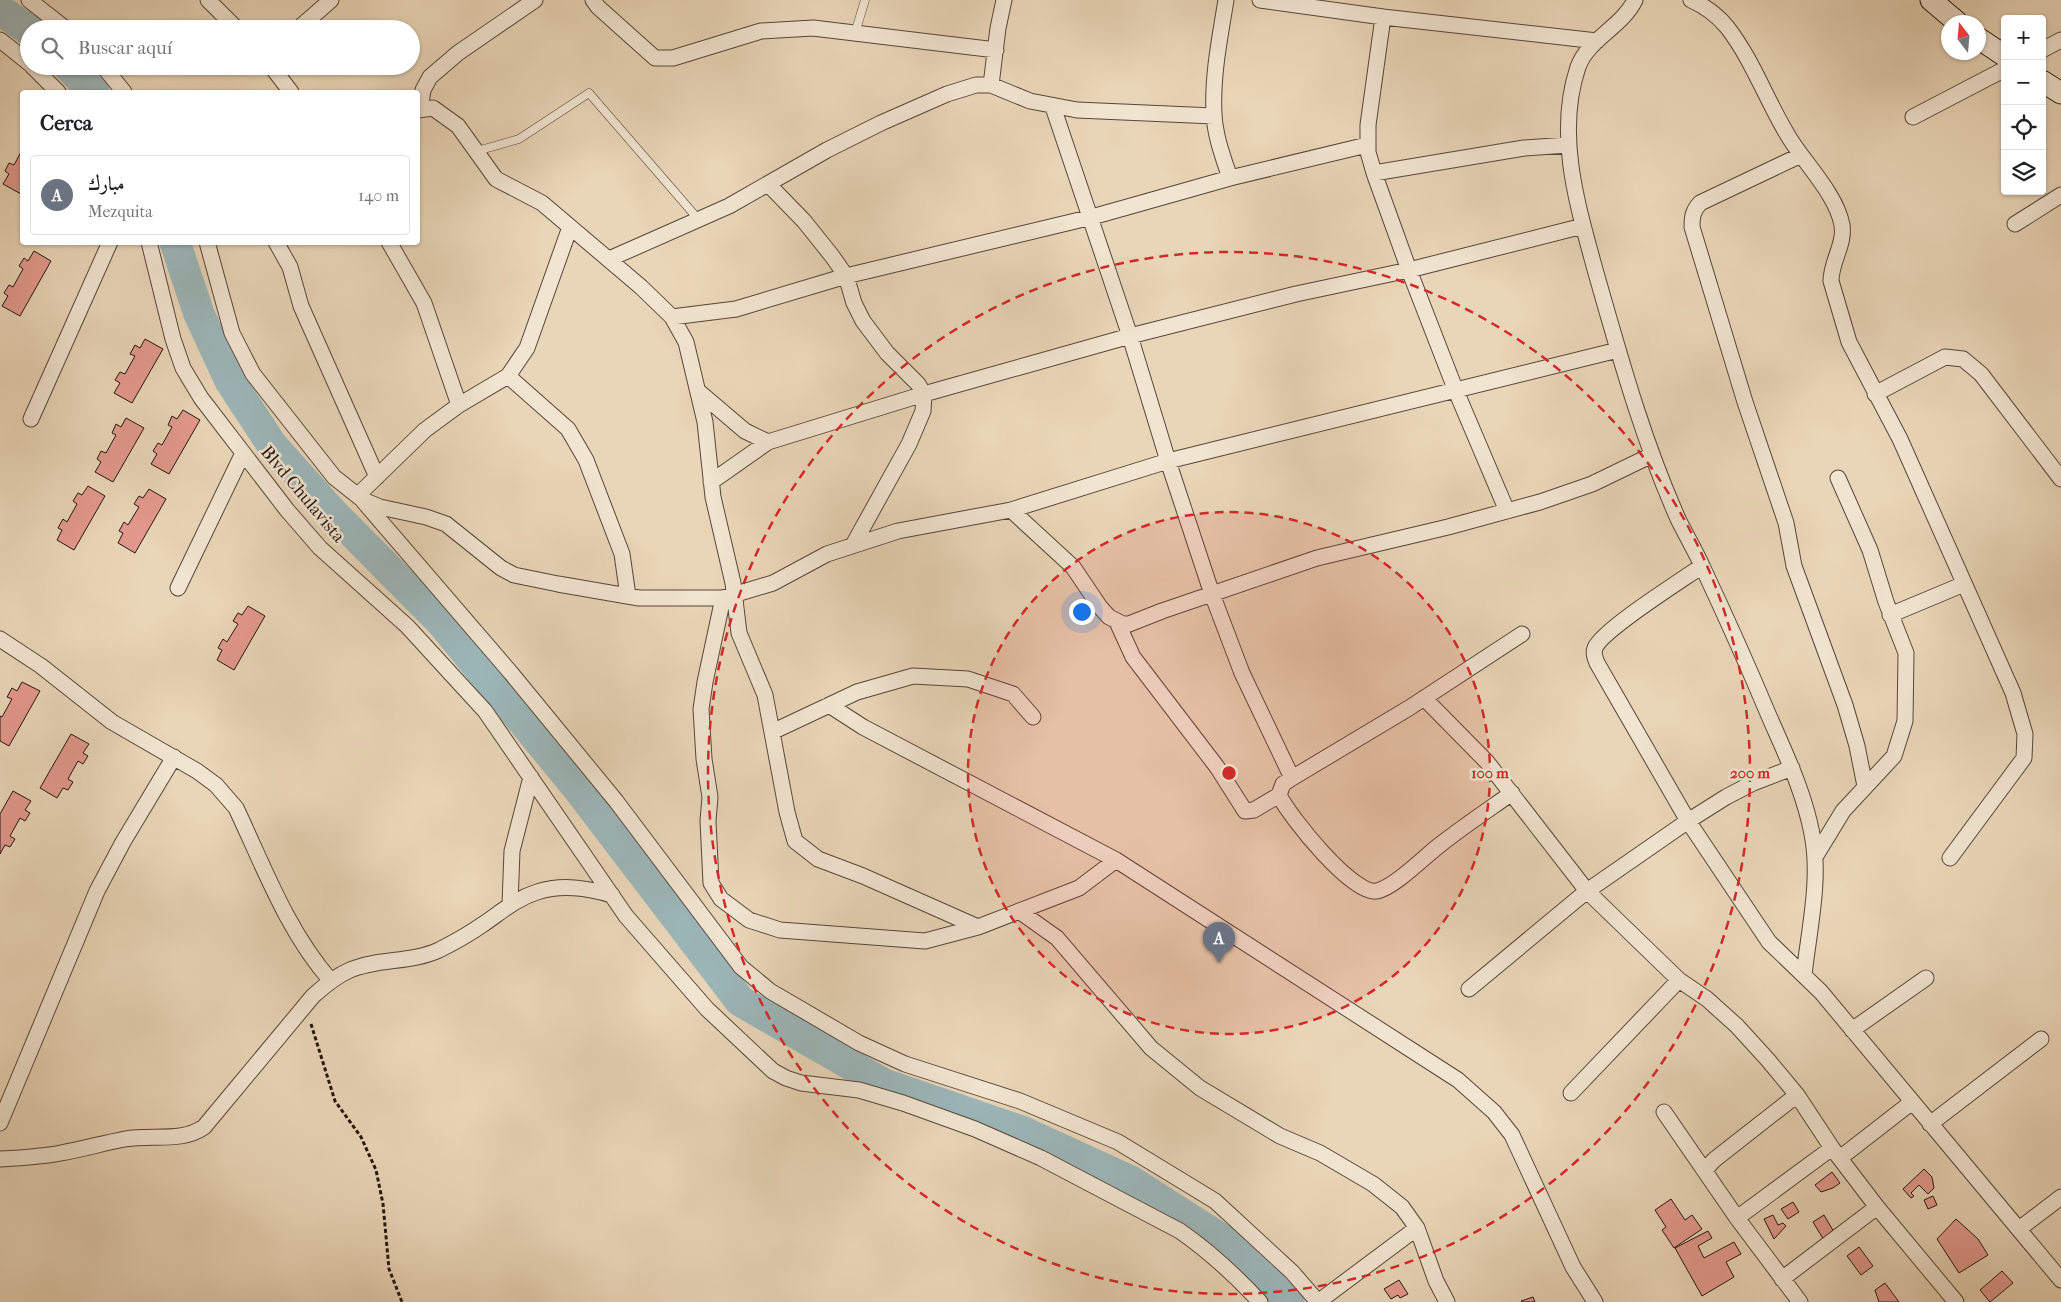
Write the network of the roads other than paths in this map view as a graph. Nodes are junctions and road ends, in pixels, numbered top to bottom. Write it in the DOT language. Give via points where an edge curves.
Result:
graph roads {
  1 [pos="29,0"];
  2 [pos="208,0"];
  3 [pos="331,0"];
  4 [pos="535,0"];
  5 [pos="593,0"];
  6 [pos="865,0"];
  7 [pos="1004,0"];
  8 [pos="1226,0"];
  9 [pos="1260,0"];
  10 [pos="1635,0"];
  11 [pos="1690,0"];
  12 [pos="1931,0"];
  13 [pos="1949,15"];
  14 [pos="1383,17"];
  15 [pos="55,20"];
  16 [pos="228,20"];
  17 [pos="308,20"];
  18 [pos="856,33"];
  19 [pos="0,40"];
  20 [pos="2061,40"];
  21 [pos="1597,41"];
  22 [pos="1986,43"];
  23 [pos="2046,48"];
  24 [pos="996,50"];
  25 [pos="2001,53"];
  26 [pos="20,56"];
  27 [pos="2001,71"];
  28 [pos="41,75"];
  29 [pos="110,75"];
  30 [pos="278,75"];
  31 [pos="2046,84"];
  32 [pos="991,85"];
  33 [pos="56,90"];
  34 [pos="122,90"];
  35 [pos="289,90"];
  36 [pos="2061,93"];
  37 [pos="420,105"];
  38 [pos="1053,107"];
  39 [pos="420,110"];
  40 [pos="1214,116"];
  41 [pos="1913,117"];
  42 [pos="1367,145"];
  43 [pos="1568,145"];
  44 [pos="477,151"];
  45 [pos="1800,155"];
  46 [pos="1374,173"];
  47 [pos="1230,178"];
  48 [pos="768,184"];
  49 [pos="2061,196"];
  50 [pos="1092,218"];
  51 [pos="699,220"];
  52 [pos="2016,224"];
  53 [pos="1583,226"];
  54 [pos="570,227"];
  55 [pos="109,245"];
  56 [pos="150,245"];
  57 [pos="208,245"];
  58 [pos="278,245"];
  59 [pos="391,245"];
  60 [pos="609,259"];
  61 [pos="1409,270"];
  62 [pos="846,276"];
  63 [pos="672,317"];
  64 [pos="1130,336"];
  65 [pos="1618,350"];
  66 [pos="508,376"];
  67 [pos="1456,391"];
  68 [pos="698,392"];
  69 [pos="924,394"];
  70 [pos="1875,394"];
  71 [pos="459,405"];
  72 [pos="31,419"];
  73 [pos="768,442"];
  74 [pos="243,453"];
  75 [pos="1652,455"];
  76 [pos="1168,460"];
  77 [pos="377,476"];
  78 [pos="1838,478"];
  79 [pos="2061,479"];
  80 [pos="711,482"];
  81 [pos="358,495"];
  82 [pos="1011,510"];
  83 [pos="1507,511"];
  84 [pos="854,545"];
  85 [pos="1702,566"];
  86 [pos="1964,584"];
  87 [pos="178,588"];
  88 [pos="1212,594"];
  89 [pos="628,596"];
  90 [pos="729,597"];
  91 [pos="1890,614"];
  92 [pos="1117,622"];
  93 [pos="1522,634"];
  94 [pos="0,639"];
  95 [pos="1424,698"];
  96 [pos="829,705"];
  97 [pos="1033,717"];
  98 [pos="772,732"];
  99 [pos="174,758"];
  100 [pos="1792,768"];
  101 [pos="531,777"];
  102 [pos="1292,778"];
  103 [pos="1865,786"];
  104 [pos="1512,793"];
  105 [pos="1279,795"];
  106 [pos="1688,821"];
  107 [pos="1815,857"];
  108 [pos="1950,858"];
  109 [pos="1116,860"];
  110 [pos="1587,891"];
  111 [pos="612,895"];
  112 [pos="510,904"];
  113 [pos="1019,911"];
  114 [pos="978,927"];
  115 [pos="1804,975"];
  116 [pos="1926,978"];
  117 [pos="1679,980"];
  118 [pos="330,981"];
  119 [pos="1469,989"];
  120 [pos="1852,1030"];
  121 [pos="2041,1039"];
  122 [pos="1571,1093"];
  123 [pos="1797,1095"];
  124 [pos="1912,1102"];
  125 [pos="1664,1112"];
  126 [pos="0,1123"];
  127 [pos="1930,1124"];
  128 [pos="1836,1153"];
  129 [pos="0,1159"];
  130 [pos="1705,1170"];
  131 [pos="2061,1197"];
  132 [pos="1876,1207"];
  133 [pos="1737,1218"];
  134 [pos="1417,1228"];
  135 [pos="2019,1229"];
  136 [pos="1782,1279"];
  137 [pos="2061,1280"];
  138 [pos="1260,1302"];
  139 [pos="1318,1302"];
  140 [pos="1448,1302"];
  141 [pos="1596,1302"];
  142 [pos="1800,1302"];
  143 [pos="1956,1302"];
  1 -- 15 [label="street"];
  2 -- 16 [label="street"];
  3 -- 17 [label="street"];
  4 -- 37 [label="street" via="458,53 430,77"];
  5 -- 18 [label="street" via="655,58 673,58 761,31 813,28"];
  6 -- 18 [label="lane"];
  7 -- 24 [label="street"];
  8 -- 40 [label="street"];
  9 -- 14 [label="street"];
  10 -- 21 [label="street" via="1624,18"];
  11 -- 45 [label="street" via="1709,10 1728,29"];
  12 -- 13 [label="street"];
  14 -- 21 [label="street"];
  14 -- 42 [label="street"];
  18 -- 24 [label="street"];
  19 -- 26 [label="street"];
  20 -- 23 [label="street"];
  21 -- 43 [label="street" via="1579,65 1572,88"];
  22 -- 25 [label="street"];
  24 -- 32 [label="street"];
  27 -- 41 [label="street"];
  28 -- 33 [label="street"];
  29 -- 34 [label="street"];
  30 -- 35 [label="street"];
  31 -- 36 [label="street"];
  32 -- 38 [label="street"];
  32 -- 48 [label="street" via="976,85 947,94 827,150"];
  38 -- 40 [label="street"];
  38 -- 50 [label="street"];
  39 -- 44 [label="street" via="433,108 458,126"];
  40 -- 47 [label="street"];
  42 -- 46 [label="street"];
  42 -- 47 [label="street"];
  43 -- 46 [label="street" via="1495,153"];
  43 -- 53 [label="street"];
  44 -- 51 [label="lane" via="519,139 589,93"];
  44 -- 54 [label="street" via="496,179 542,203"];
  45 -- 70 [label="street" via="1828,193 1842,225 1840,249 1831,271 1832,288 1849,342"];
  45 -- 103 [label="street" via="1700,203 1694,210 1692,227 1786,523 1794,566 1845,705"];
  46 -- 61 [label="street"];
  47 -- 50 [label="street"];
  48 -- 51 [label="street"];
  48 -- 62 [label="street" via="821,242"];
  49 -- 52 [label="street"];
  50 -- 62 [label="street"];
  50 -- 64 [label="street"];
  51 -- 60 [label="street"];
  53 -- 61 [label="street"];
  53 -- 65 [label="street"];
  54 -- 60 [label="street"];
  54 -- 66 [label="street" via="527,348"];
  55 -- 72 [label="street"];
  56 -- 74 [label="street, Blvd Chulavista" via="183,368 201,398"];
  57 -- 81 [label="street" via="232,333 253,374 334,477"];
  58 -- 77 [label="street" via="290,267 301,306"];
  59 -- 71 [label="street" via="424,303"];
  60 -- 63 [label="street"];
  61 -- 64 [label="street" via="1296,294"];
  61 -- 67 [label="street"];
  62 -- 63 [label="street" via="736,309"];
  62 -- 69 [label="street" via="863,322"];
  63 -- 68 [label="street" via="686,342"];
  64 -- 69 [label="street"];
  64 -- 76 [label="street"];
  65 -- 67 [label="street"];
  65 -- 75 [label="street"];
  66 -- 71 [label="street"];
  66 -- 89 [label="street" via="568,429 586,460 622,554"];
  67 -- 76 [label="street"];
  67 -- 83 [label="street"];
  68 -- 73 [label="street" via="745,431"];
  68 -- 80 [label="street" via="705,422"];
  69 -- 73 [label="street"];
  69 -- 84 [label="street" via="923,411 909,444"];
  70 -- 79 [label="street" via="1944,357 1963,358 1981,374"];
  70 -- 86 [label="street" via="1900,439"];
  71 -- 77 [label="street" via="425,430"];
  73 -- 80 [label="street"];
  74 -- 87 [label="street"];
  74 -- 101 [label="street, Blvd Chulavista" via="320,548 408,626 485,711"];
  75 -- 83 [label="street" via="1592,484"];
  75 -- 85 [label="street"];
  76 -- 82 [label="street"];
  76 -- 88 [label="street"];
  77 -- 81 [label="street"];
  78 -- 91 [label="street" via="1870,550"];
  80 -- 90 [label="street"];
  81 -- 89 [label="street" via="380,507 446,524 514,575"];
  81 -- 139 [label="street" via="616,801 741,967 770,991 859,1043 905,1064 1020,1101 1118,1142 1215,1200 1292,1272"];
  82 -- 84 [label="street" via="898,531"];
  82 -- 92 [label="street" via="1073,567 1100,607"];
  83 -- 88 [label="street" via="1317,558"];
  84 -- 90 [label="street" via="808,563 773,583"];
  85 -- 100 [label="street"];
  85 -- 106 [label="street" via="1613,627 1594,648 1594,655"];
  86 -- 91 [label="street"];
  86 -- 108 [label="street" via="2013,693 2024,734 2024,758"];
  88 -- 92 [label="street" via="1129,624"];
  88 -- 102 [label="street" via="1242,673"];
  89 -- 90 [label="street"];
  90 -- 98 [label="street" via="739,633 765,695"];
  90 -- 114 [label="street" via="705,682 701,710 710,797 711,883 721,899 749,920 780,930 926,941"];
  91 -- 103 [label="street" via="1906,653 1905,721 1894,756"];
  92 -- 105 [label="street" via="1133,657 1217,767 1245,811 1254,810"];
  93 -- 95 [label="street"];
  94 -- 99 [label="street" via="41,666 112,722"];
  95 -- 102 [label="street"];
  95 -- 104 [label="street" via="1488,762"];
  96 -- 97 [label="street" via="857,692 913,676 968,679 1013,694"];
  96 -- 98 [label="street"];
  96 -- 109 [label="street" via="863,727"];
  98 -- 114 [label="street" via="795,841 818,859"];
  99 -- 118 [label="street" via="216,786 236,808 294,932"];
  99 -- 126 [label="street" via="97,891"];
  100 -- 106 [label="street" via="1753,783"];
  100 -- 107 [label="street" via="1804,800"];
  101 -- 111 [label="street, Blvd Chulavista"];
  101 -- 112 [label="street" via="512,850"];
  102 -- 105 [label="street" via="1283,784"];
  103 -- 107 [label="street" via="1843,811"];
  104 -- 105 [label="street" via="1440,844 1399,878 1376,891 1357,886 1333,865"];
  104 -- 110 [label="street"];
  106 -- 110 [label="street"];
  106 -- 115 [label="street" via="1769,942"];
  107 -- 115 [label="street"];
  109 -- 113 [label="street" via="1079,888"];
  109 -- 141 [label="street" via="1458,1080 1494,1112 1512,1135 1573,1267"];
  110 -- 117 [label="street"];
  110 -- 119 [label="street"];
  111 -- 112 [label="street" via="587,888 561,887 537,892"];
  111 -- 138 [label="street, Blvd Chulavista" via="656,952 707,1009 772,1071 800,1083 859,1090 902,1103 975,1129 1041,1158 1202,1246"];
  112 -- 118 [label="street" via="481,926 438,950 350,970"];
  113 -- 114 [label="street"];
  113 -- 134 [label="street" via="1057,938 1152,1048 1200,1088 1280,1136 1320,1153 1373,1184 1402,1207"];
  115 -- 120 [label="street"];
  116 -- 120 [label="street"];
  117 -- 122 [label="street"];
  117 -- 123 [label="street" via="1737,1026"];
  118 -- 129 [label="street" via="313,996 204,1127 194,1134 127,1138 60,1153"];
  120 -- 124 [label="street"];
  121 -- 127 [label="street"];
  123 -- 128 [label="street"];
  123 -- 130 [label="street"];
  124 -- 127 [label="street"];
  124 -- 128 [label="street"];
  125 -- 130 [label="street"];
  127 -- 135 [label="street"];
  128 -- 132 [label="street"];
  128 -- 133 [label="street"];
  130 -- 133 [label="street"];
  131 -- 135 [label="street"];
  132 -- 136 [label="street"];
  132 -- 143 [label="street"];
  133 -- 136 [label="street"];
  134 -- 139 [label="street"];
  134 -- 140 [label="street" via="1436,1281"];
  135 -- 137 [label="street"];
  136 -- 142 [label="street"];
}
